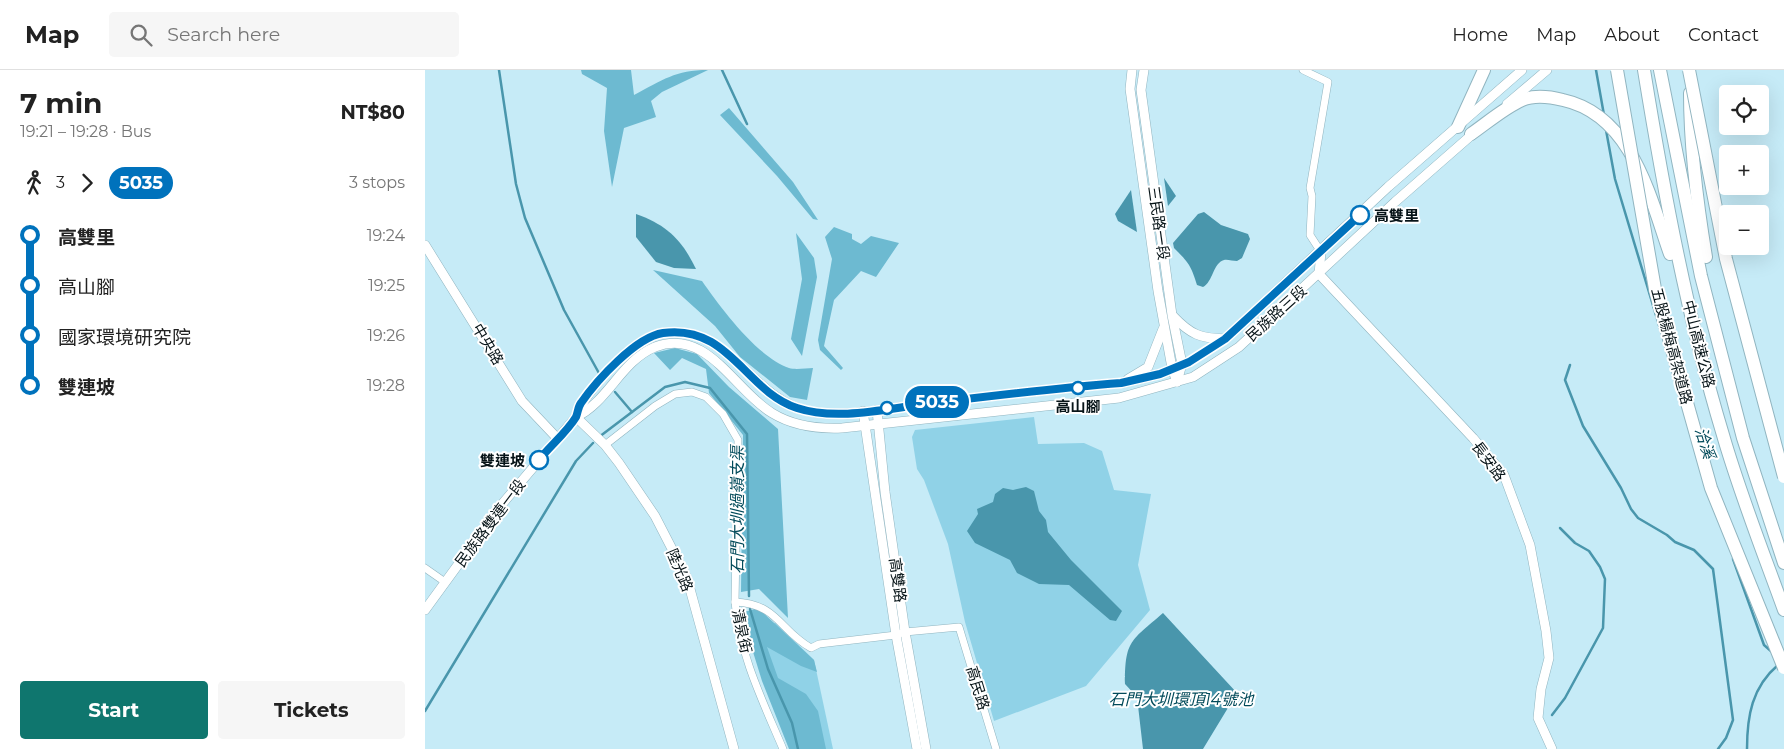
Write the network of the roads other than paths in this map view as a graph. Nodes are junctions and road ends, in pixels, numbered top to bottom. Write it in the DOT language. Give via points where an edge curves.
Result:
graph roads {
  1 [pos="1132,70"];
  2 [pos="1143,70"];
  3 [pos="1303,70"];
  4 [pos="1484,70"];
  5 [pos="1521,70"];
  6 [pos="1547,70"];
  7 [pos="1617,70"];
  8 [pos="1644,70"];
  9 [pos="1660,70"];
  10 [pos="1689,70"];
  11 [pos="1458,127"];
  12 [pos="1471,134"];
  13 [pos="425,245"];
  14 [pos="1321,252"];
  15 [pos="1319,274"];
  16 [pos="1172,315"];
  17 [pos="1164,327"];
  18 [pos="1716,327"];
  19 [pos="1695,334"];
  20 [pos="1225,339"];
  21 [pos="1182,364"];
  22 [pos="1172,368"];
  23 [pos="1177,382"];
  24 [pos="1121,383"];
  25 [pos="877,410"];
  26 [pos="863,411"];
  27 [pos="575,417"];
  28 [pos="877,424"];
  29 [pos="866,425"];
  30 [pos="557,438"];
  31 [pos="605,445"];
  32 [pos="1784,477"];
  33 [pos="1784,564"];
  34 [pos="425,568"];
  35 [pos="445,582"];
  36 [pos="735,602"];
  37 [pos="425,610"];
  38 [pos="1784,610"];
  39 [pos="901,633"];
  40 [pos="1784,668"];
  41 [pos="734,749"];
  42 [pos="783,749"];
  43 [pos="917,749"];
  44 [pos="926,749"];
  45 [pos="996,749"];
  46 [pos="1552,749"];
  1 -- 17 [label="street, 三民路一段" via="1130,89"];
  2 -- 16 [label="street, 三民路一段" via="1141,90"];
  3 -- 14 [label="street" via="1328,82 1310,188 1310,235"];
  4 -- 11 [label="highway"];
  5 -- 11 [label="street, 民族路三段"];
  6 -- 12 [label="street, 民族路三段"];
  7 -- 40 [label="highway, 五股楊梅高架道路, bridge" via="1655,290 1711,488"];
  8 -- 19 [label="highway, 中山高速公路" via="1668,213"];
  9 -- 18 [label="highway, 中山高速公路" via="1701,276"];
  10 -- 18 [label="highway" via="1695,190"];
  10 -- 32 [label="highway, bridge" via="1726,259"];
  11 -- 14 [label="street, 民族路三段"];
  12 -- 15 [label="street, 民族路三段"];
  12 -- 19 [label="highway" via="1523,100 1545,97 1576,103 1609,125 1624,142 1645,184"];
  13 -- 30 [label="street, 中央路" via="523,401"];
  14 -- 15 [label="street"];
  14 -- 20 [label="street, 民族路三段"];
  15 -- 23 [label="street, 民族路三段" via="1239,347 1213,366"];
  15 -- 46 [label="street, 長安路" via="1504,474 1530,546 1547,631 1549,658 1538,718"];
  16 -- 20 [label="street" via="1184,328 1201,338"];
  16 -- 21 [label="street, 三民路一段"];
  17 -- 22 [label="street, 三民路一段"];
  17 -- 24 [label="street, 三民路一段" via="1148,367"];
  18 -- 33 [label="highway, 中山高速公路" via="1743,438"];
  19 -- 38 [label="highway, 中山高速公路" via="1723,436"];
  20 -- 21 [label="street, 民族路三段"];
  21 -- 22 [label="street, 民族路三段"];
  21 -- 23 [label="street"];
  22 -- 23 [label="street, 三民路一段"];
  22 -- 24 [label="street, 民族路三段"];
  23 -- 28 [label="street, 民族路三段" via="1119,398"];
  24 -- 25 [label="street, 民族路三段"];
  25 -- 26 [label="street, 民族路三段"];
  25 -- 28 [label="street, 高雙路"];
  26 -- 27 [label="street, 民族路三段" via="809,412 784,403 722,348 708,339 683,332 663,333 643,340 627,352 580,404"];
  26 -- 29 [label="street, 高雙路"];
  27 -- 29 [label="street, 民族路三段" via="589,411 646,352 663,345 679,344 693,347 715,360 756,400 795,424 821,427"];
  27 -- 30 [label="street, 民族路三段"];
  27 -- 31 [label="street, 陸光路"];
  28 -- 29 [label="street, 民族路三段"];
  28 -- 39 [label="street, 高雙路"];
  29 -- 39 [label="street, 高雙路"];
  30 -- 35 [label="street, 民族路雙連一段" via="503,503"];
  31 -- 36 [label="street, 清泉街" via="675,394 692,392 706,398 723,414 739,440"];
  31 -- 41 [label="street, 陸光路" via="655,516 687,578"];
  34 -- 35 [label="street"];
  35 -- 37 [label="street, 民族路雙連一段"];
  36 -- 39 [label="street" via="753,603 773,613 811,648 819,644"];
  36 -- 42 [label="street, 清泉街" via="737,624 754,680"];
  39 -- 43 [label="street, 高雙路"];
  39 -- 44 [label="street, 高雙路"];
  39 -- 45 [label="street, 高民路" via="959,627"];
}
